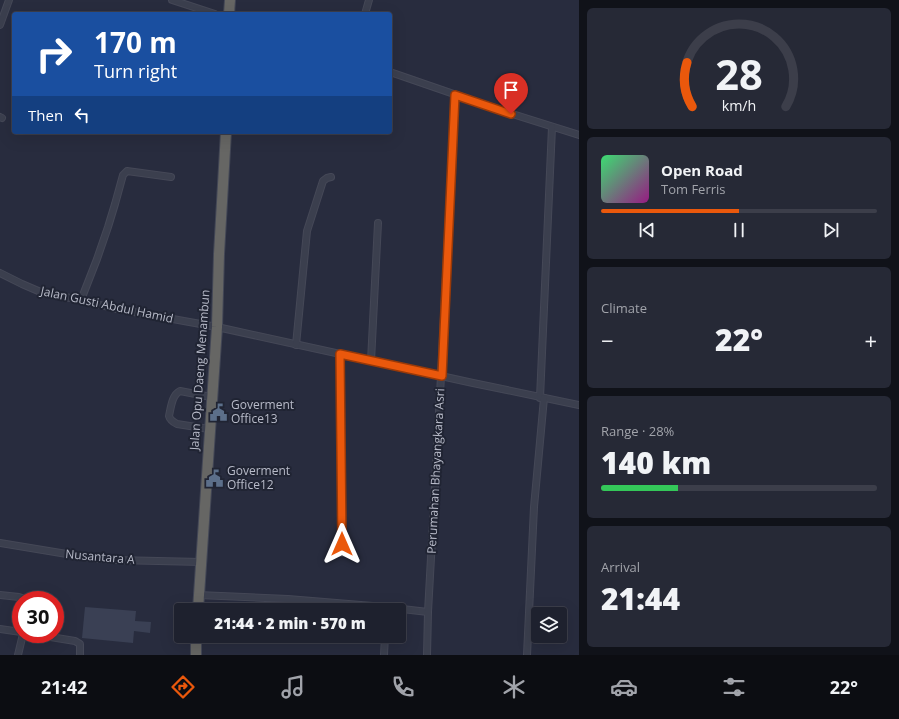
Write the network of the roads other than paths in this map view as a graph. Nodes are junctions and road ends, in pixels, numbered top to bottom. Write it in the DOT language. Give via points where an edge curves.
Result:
graph roads {
  1 [pos="9,0"];
  2 [pos="172,0"];
  3 [pos="230,0"];
  4 [pos="369,0"];
  5 [pos="209,12"];
  6 [pos="229,12"];
  7 [pos="366,12"];
  8 [pos="0,26"];
  9 [pos="392,73"];
  10 [pos="455,95"];
  11 [pos="552,127"];
  12 [pos="226,134"];
  13 [pos="579,135"];
  14 [pos="331,177"];
  15 [pos="171,178"];
  16 [pos="378,223"];
  17 [pos="0,273"];
  18 [pos="81,300"];
  19 [pos="217,327"];
  20 [pos="296,345"];
  21 [pos="340,354"];
  22 [pos="371,361"];
  23 [pos="442,376"];
  24 [pos="211,397"];
  25 [pos="542,398"];
  26 [pos="579,405"];
  27 [pos="209,429"];
  28 [pos="0,543"];
  29 [pos="342,553"];
  30 [pos="200,562"];
  31 [pos="0,595"];
  32 [pos="198,595"];
  33 [pos="12,597"];
  34 [pos="198,603"];
  35 [pos="327,603"];
  36 [pos="406,610"];
  37 [pos="428,612"];
  38 [pos="0,629"];
  39 [pos="12,631"];
  40 [pos="64,639"];
  41 [pos="20,643"];
  42 [pos="196,643"];
  43 [pos="384,643"];
  44 [pos="18,655"];
  45 [pos="80,655"];
  46 [pos="196,655"];
  47 [pos="384,655"];
  48 [pos="427,655"];
  49 [pos="527,655"];
  1 -- 8 [label="street"];
  2 -- 5 [label="street"];
  3 -- 6 [label="highway"];
  4 -- 7 [label="street"];
  9 -- 10 [label="street"];
  10 -- 11 [label="street"];
  10 -- 23 [label="street, Perumahan Bhayangkara Asri"];
  11 -- 13 [label="street"];
  11 -- 25 [label="street"];
  12 -- 19 [label="highway, Jalan Opu Daeng Menambun"];
  14 -- 20 [label="street" via="323,181 307,230"];
  15 -- 18 [label="street" via="128,171 123,174 98,259"];
  16 -- 22 [label="street"];
  17 -- 18 [label="street, Jalan Gusti Abdul Hamid" via="43,293"];
  18 -- 19 [label="street, Jalan Gusti Abdul Hamid"];
  19 -- 20 [label="street, Jalan Gusti Abdul Hamid"];
  19 -- 24 [label="highway, Jalan Opu Daeng Menambun"];
  20 -- 21 [label="street, Jalan Gusti Abdul Hamid"];
  21 -- 22 [label="street, Jalan Gusti Abdul Hamid"];
  21 -- 29 [label="street"];
  22 -- 23 [label="street, Jalan Gusti Abdul Hamid"];
  23 -- 25 [label="street, Jalan Gusti Abdul Hamid"];
  23 -- 37 [label="street, Perumahan Bhayangkara Asri"];
  24 -- 27 [label="highway, Jalan Opu Daeng Menambun"];
  24 -- 27 [label="street" via="177,392 169,416 177,424"];
  25 -- 26 [label="street, Jalan Gusti Abdul Hamid"];
  25 -- 49 [label="street"];
  27 -- 30 [label="highway, Jalan Opu Daeng Menambun"];
  28 -- 30 [label="street, Nusantara A" via="90,558"];
  30 -- 32 [label="highway, Jalan Opu Daeng Menambun"];
  31 -- 33 [label="street"];
  32 -- 34 [label="highway, Jalan Opu Daeng Menambun"];
  32 -- 35 [label="street"];
  36 -- 37 [label="street"];
  37 -- 48 [label="street, Perumahan Bhayangkara Asri"];
  38 -- 39 [label="street"];
  40 -- 45 [label="street" via="80,644"];
  41 -- 44 [label="street"];
  42 -- 46 [label="highway"];
  43 -- 47 [label="street"];
}
